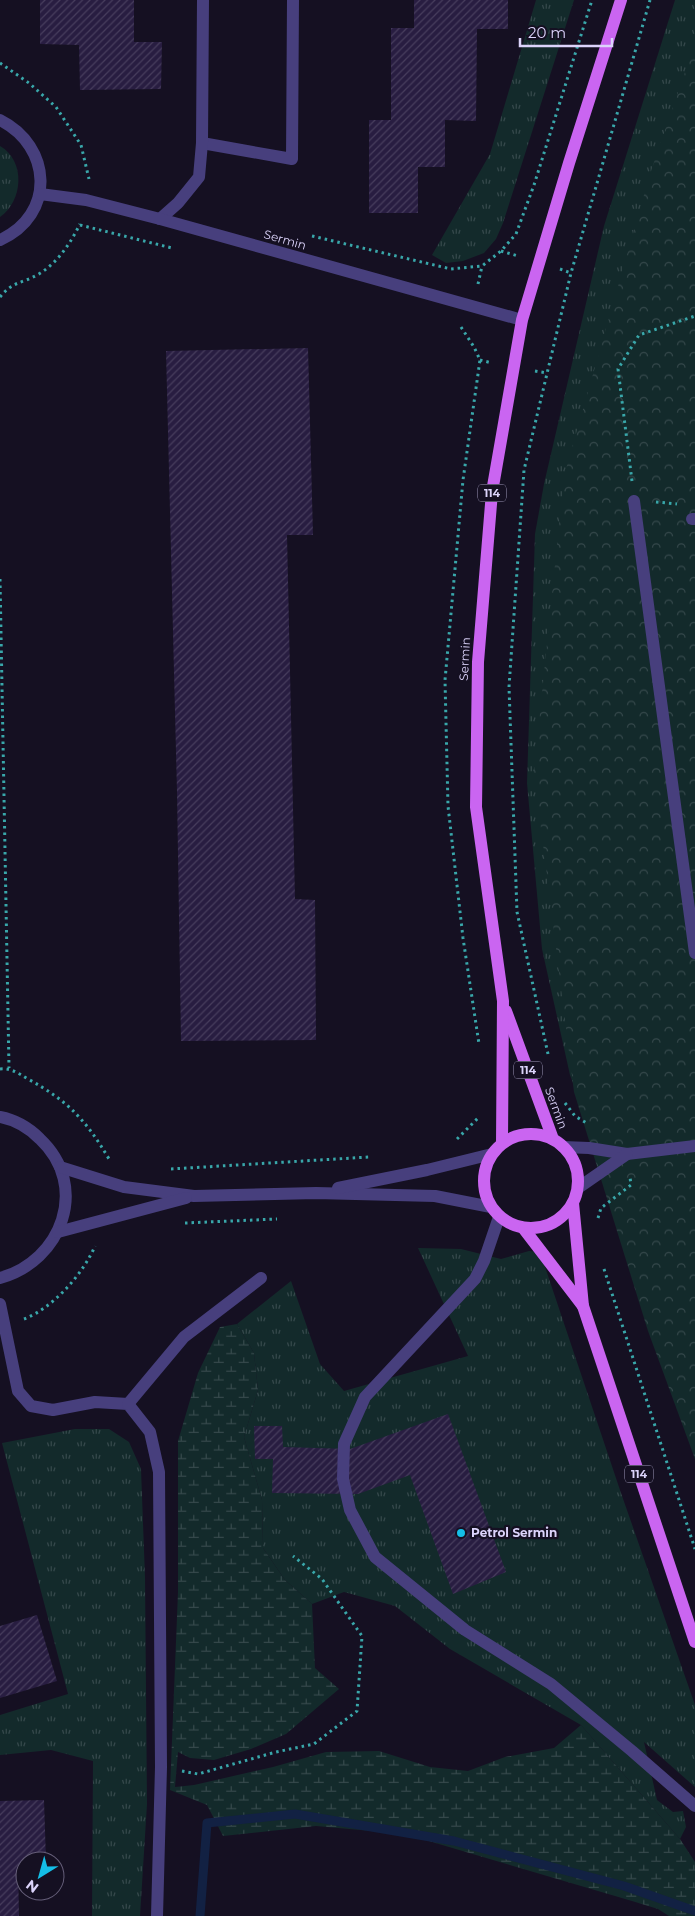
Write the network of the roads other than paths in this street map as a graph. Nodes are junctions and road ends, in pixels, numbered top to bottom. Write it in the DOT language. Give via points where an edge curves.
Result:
graph roads {
  1 [pos="203,0"];
  2 [pos="292,0"];
  3 [pos="622,0"];
  4 [pos="0,120"];
  5 [pos="202,143"];
  6 [pos="40,194"];
  7 [pos="160,219"];
  8 [pos="0,240"];
  9 [pos="522,320"];
  10 [pos="634,500"];
  11 [pos="695,953"];
  12 [pos="503,1001"];
  13 [pos="0,1117"];
  14 [pos="553,1139"];
  15 [pos="502,1143"];
  16 [pos="695,1146"];
  17 [pos="564,1147"];
  18 [pos="492,1154"];
  19 [pos="627,1154"];
  20 [pos="60,1167"];
  21 [pos="578,1188"];
  22 [pos="316,1192"];
  23 [pos="194,1196"];
  24 [pos="573,1203"];
  25 [pos="495,1212"];
  26 [pos="524,1228"];
  27 [pos="58,1232"];
  28 [pos="0,1278"];
  29 [pos="261,1278"];
  30 [pos="0,1304"];
  31 [pos="584,1306"];
  32 [pos="128,1404"];
  33 [pos="695,1642"];
  34 [pos="695,1806"];
  35 [pos="157,1916"];
  1 -- 5 [label="street"];
  2 -- 5 [label="street" via="292,159"];
  3 -- 9 [label="main road, Sermin / 114"];
  4 -- 6 [label="street" via="27,139 41,175"];
  5 -- 7 [label="street" via="199,177"];
  6 -- 7 [label="street, Sermin" via="86,200"];
  6 -- 8 [label="street" via="24,224"];
  7 -- 9 [label="street, Sermin"];
  9 -- 12 [label="main road, Sermin / 114" via="492,492 478,662 476,807"];
  10 -- 11 [label="street"];
  12 -- 14 [label="main road, Sermin / 114"];
  12 -- 15 [label="main road, Sermin / 114"];
  13 -- 20 [label="street" via="31,1130 48,1146"];
  14 -- 15 [label="main road, 114" via="527,1134"];
  14 -- 17 [label="main road, 114"];
  15 -- 18 [label="main road, 114"];
  16 -- 19 [label="street"];
  17 -- 19 [label="street"];
  17 -- 21 [label="main road, 114" via="577,1172"];
  18 -- 22 [label="street"];
  18 -- 25 [label="main road, 114" via="485,1168 483,1183 485,1196"];
  19 -- 21 [label="street"];
  20 -- 23 [label="street" via="124,1187"];
  20 -- 27 [label="street" via="66,1200"];
  21 -- 24 [label="main road, 114"];
  22 -- 23 [label="street"];
  22 -- 25 [label="street" via="435,1196"];
  23 -- 27 [label="street"];
  24 -- 26 [label="main road, 114" via="564,1216 551,1224"];
  24 -- 31 [label="main road, 114"];
  25 -- 26 [label="main road, 114" via="510,1224"];
  25 -- 34 [label="street" via="484,1261 475,1279 365,1397 344,1444 343,1479 350,1510 375,1557 465,1630 551,1684"];
  26 -- 31 [label="main road, 114"];
  27 -- 28 [label="street" via="47,1250 32,1264"];
  29 -- 32 [label="street" via="184,1337"];
  30 -- 32 [label="street" via="18,1391 31,1406 53,1410 95,1402"];
  31 -- 33 [label="main road, 114"];
  32 -- 35 [label="street" via="150,1432 159,1472 161,1767"];
}
